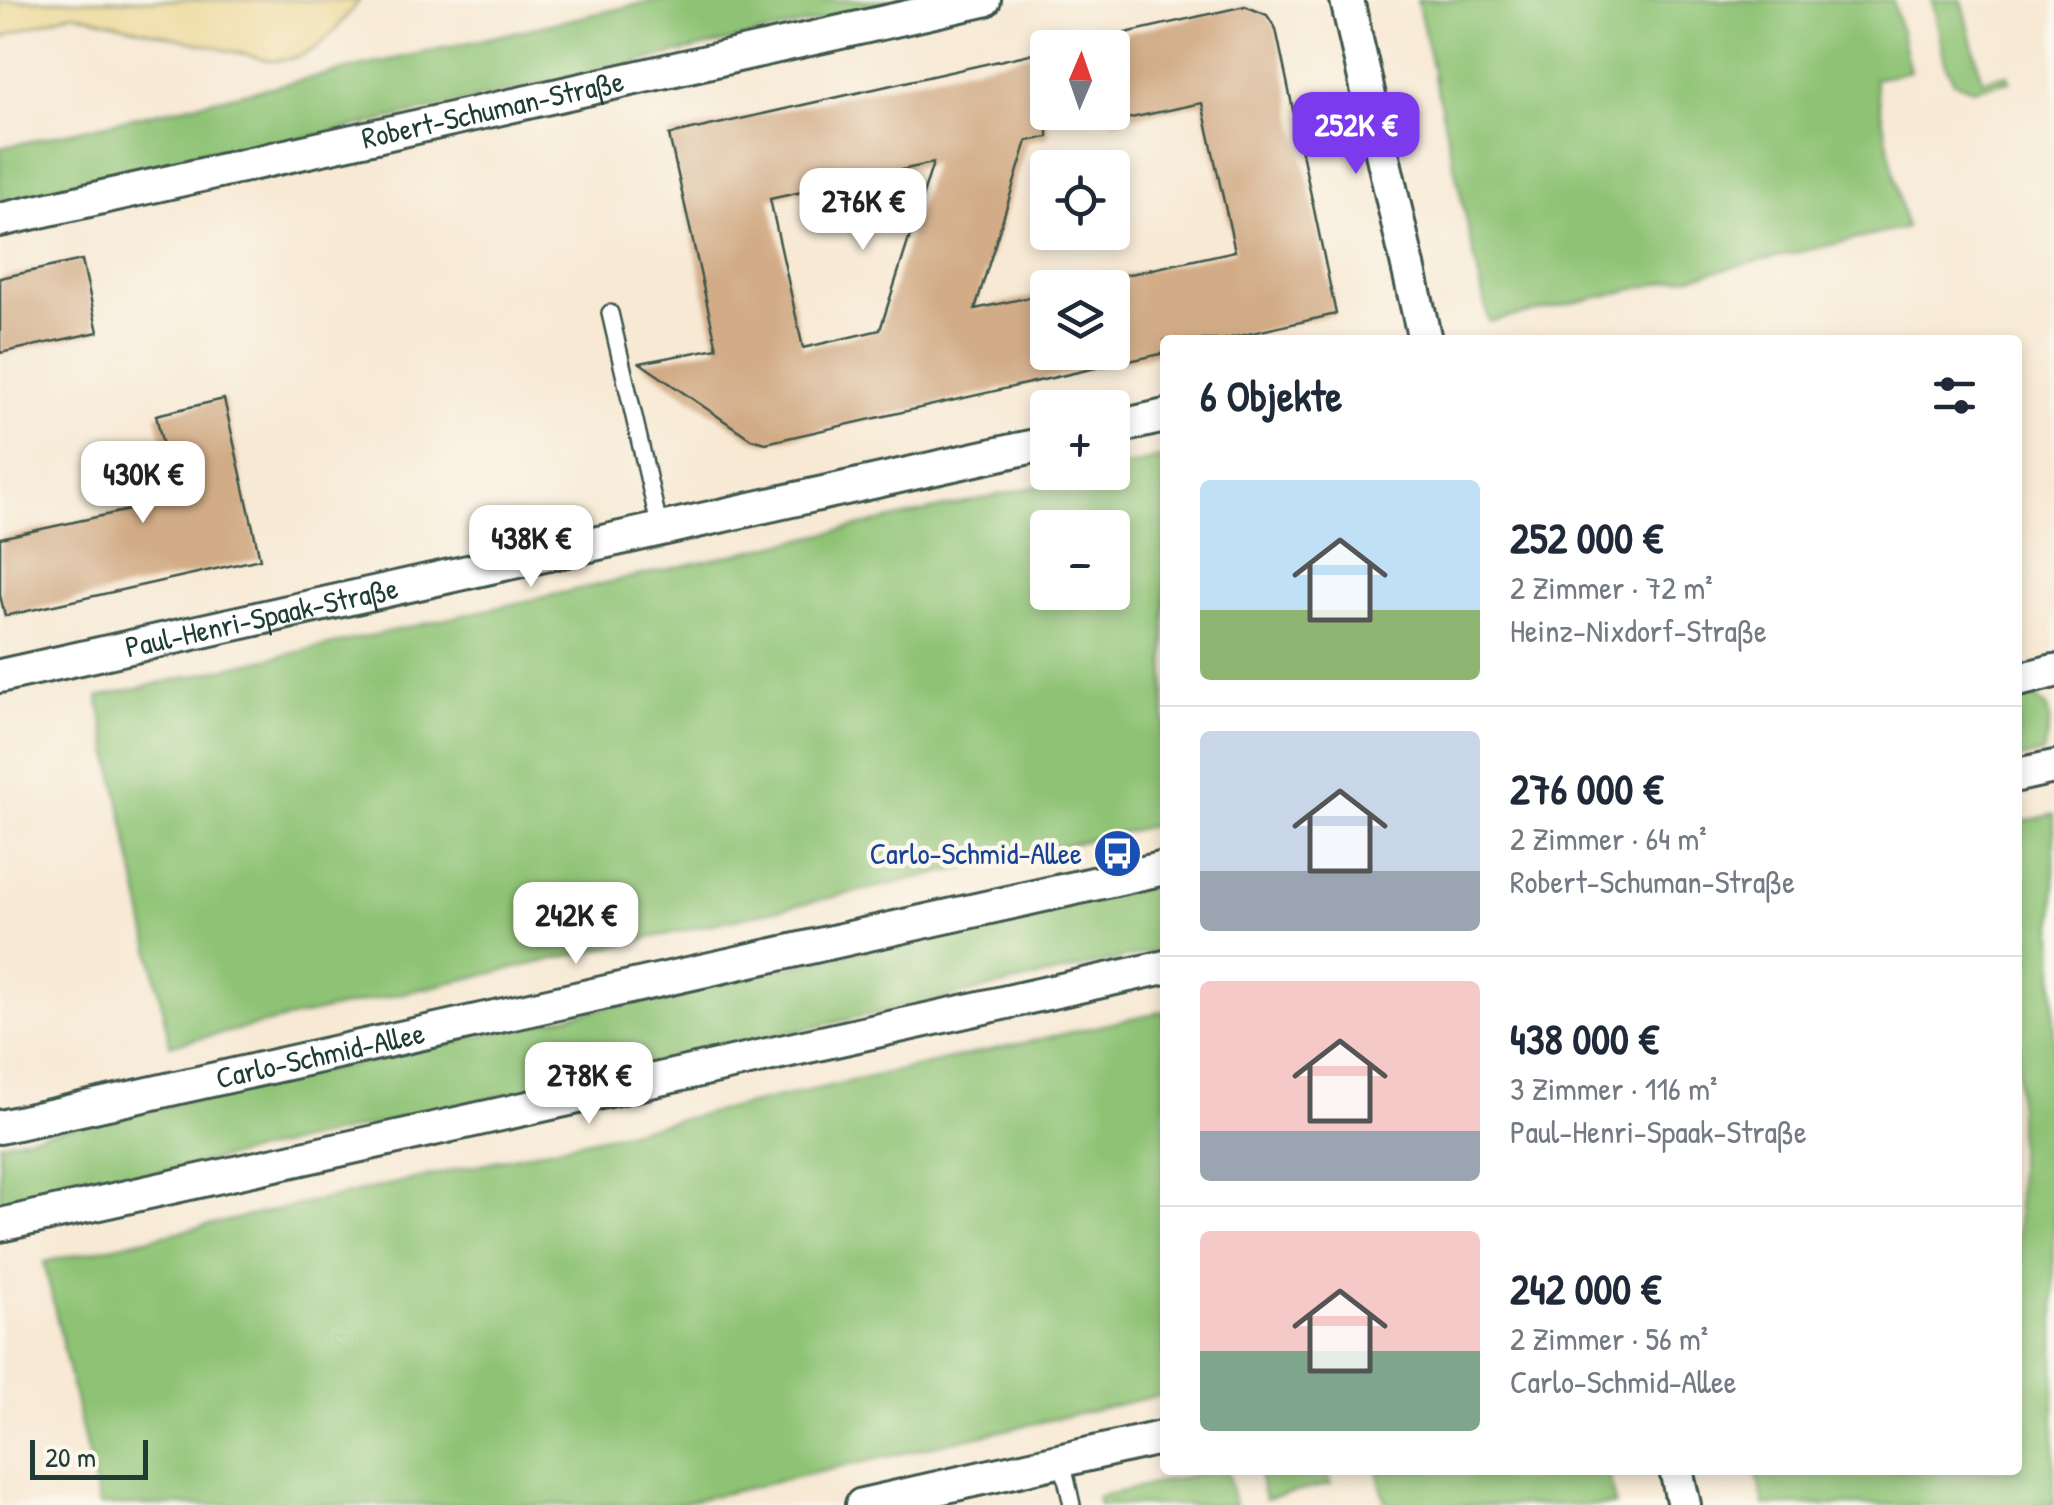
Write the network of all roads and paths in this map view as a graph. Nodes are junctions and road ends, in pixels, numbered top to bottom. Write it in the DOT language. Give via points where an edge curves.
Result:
graph roads {
  1 [pos="984,0"];
  2 [pos="1347,0"];
  3 [pos="0,220"];
  4 [pos="610,313"];
  5 [pos="1424,335"];
  6 [pos="1160,417"];
  7 [pos="1130,424"];
  8 [pos="1030,446"];
  9 [pos="660,529"];
  10 [pos="2054,672"];
  11 [pos="0,676"];
  12 [pos="2022,679"];
  13 [pos="2054,768"];
  14 [pos="2022,775"];
  15 [pos="1160,869"];
  16 [pos="1160,968"];
  17 [pos="0,1128"];
  18 [pos="0,1226"];
  19 [pos="1160,1438"];
  20 [pos="1062,1460"];
  21 [pos="1677,1475"];
  22 [pos="862,1505"];
  23 [pos="1072,1505"];
  24 [pos="1684,1505"];
  1 -- 3 [label="street, Robert-Schuman-Straße"];
  2 -- 5 [label="street"];
  4 -- 9 [label="lane"];
  6 -- 7 [label="street"];
  8 -- 9 [label="street, Paul-Henri-Spaak-Straße"];
  9 -- 11 [label="street, Paul-Henri-Spaak-Straße"];
  10 -- 12 [label="street"];
  13 -- 14 [label="street"];
  15 -- 17 [label="street, Carlo-Schmid-Allee"];
  16 -- 18 [label="street"];
  19 -- 20 [label="street"];
  20 -- 22 [label="street"];
  20 -- 23 [label="lane"];
  21 -- 24 [label="street"];
}
